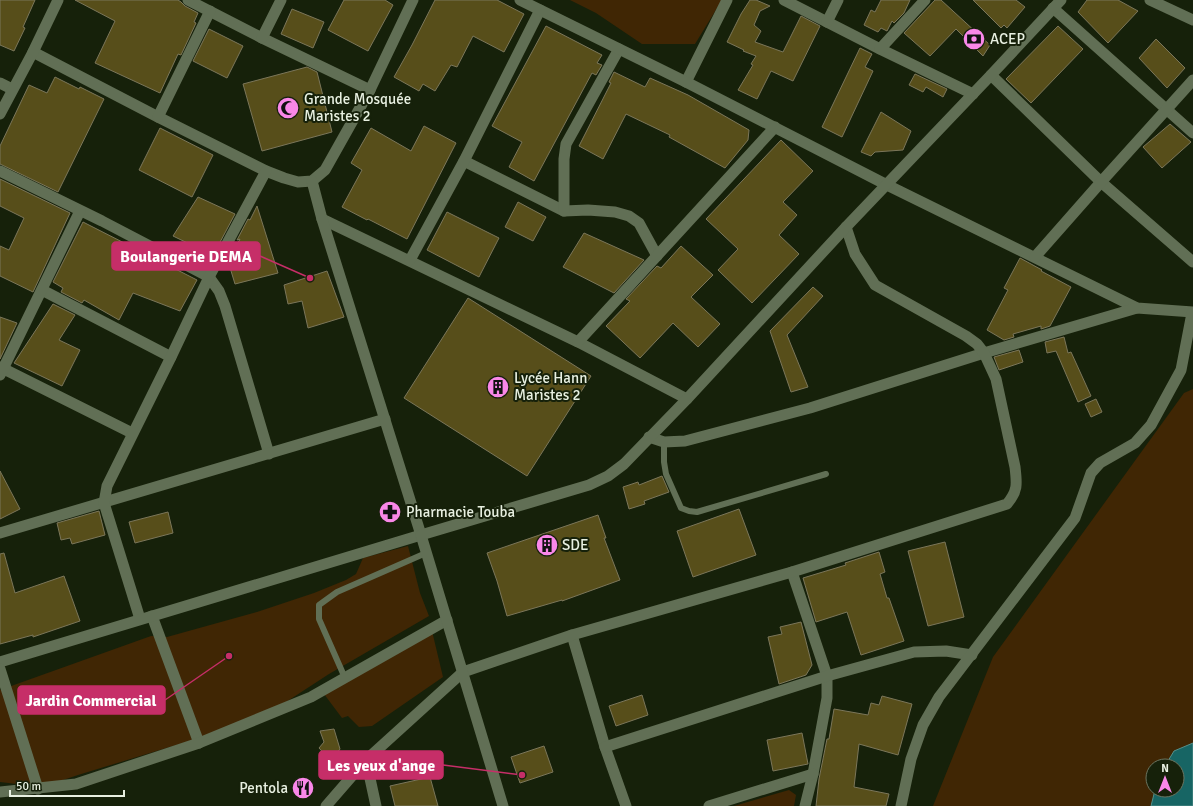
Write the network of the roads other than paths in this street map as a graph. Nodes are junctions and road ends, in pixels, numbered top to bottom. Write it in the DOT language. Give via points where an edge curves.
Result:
graph roads {
  1 [pos="58,0"];
  2 [pos="188,0"];
  3 [pos="281,0"];
  4 [pos="413,0"];
  5 [pos="520,0"];
  6 [pos="727,0"];
  7 [pos="784,0"];
  8 [pos="838,0"];
  9 [pos="925,0"];
  10 [pos="1150,0"];
  11 [pos="1057,4"];
  12 [pos="540,10"];
  13 [pos="210,11"];
  14 [pos="1193,20"];
  15 [pos="827,22"];
  16 [pos="262,38"];
  17 [pos="619,49"];
  18 [pos="880,49"];
  19 [pos="33,52"];
  20 [pos="991,75"];
  21 [pos="1193,80"];
  22 [pos="686,82"];
  23 [pos="0,83"];
  24 [pos="12,89"];
  25 [pos="370,90"];
  26 [pos="973,94"];
  27 [pos="1167,110"];
  28 [pos="0,114"];
  29 [pos="158,117"];
  30 [pos="775,127"];
  31 [pos="1193,133"];
  32 [pos="464,161"];
  33 [pos="0,171"];
  34 [pos="266,171"];
  35 [pos="312,181"];
  36 [pos="1101,182"];
  37 [pos="887,185"];
  38 [pos="80,211"];
  39 [pos="564,211"];
  40 [pos="322,219"];
  41 [pos="846,227"];
  42 [pos="657,256"];
  43 [pos="1035,257"];
  44 [pos="410,260"];
  45 [pos="1193,262"];
  46 [pos="208,277"];
  47 [pos="42,290"];
  48 [pos="1137,308"];
  49 [pos="1192,312"];
  50 [pos="578,342"];
  51 [pos="984,353"];
  52 [pos="171,358"];
  53 [pos="1,370"];
  54 [pos="687,399"];
  55 [pos="385,419"];
  56 [pos="132,433"];
  57 [pos="649,437"];
  58 [pos="664,442"];
  59 [pos="269,454"];
  60 [pos="826,474"];
  61 [pos="104,503"];
  62 [pos="0,533"];
  63 [pos="421,535"];
  64 [pos="426,553"];
  65 [pos="792,572"];
  66 [pos="152,616"];
  67 [pos="140,619"];
  68 [pos="447,620"];
  69 [pos="572,636"];
  70 [pos="972,655"];
  71 [pos="0,662"];
  72 [pos="0,669"];
  73 [pos="463,672"];
  74 [pos="827,676"];
  75 [pos="345,678"];
  76 [pos="199,743"];
  77 [pos="604,747"];
  78 [pos="366,760"];
  79 [pos="813,774"];
  80 [pos="38,789"];
  81 [pos="0,792"];
  82 [pos="326,806"];
  83 [pos="376,806"];
  84 [pos="503,806"];
  85 [pos="626,806"];
  86 [pos="709,806"];
  87 [pos="805,806"];
  88 [pos="901,806"];
  1 -- 19 [label="street"];
  2 -- 13 [label="street"];
  3 -- 16 [label="street"];
  4 -- 25 [label="street"];
  5 -- 12 [label="street"];
  6 -- 22 [label="street"];
  7 -- 15 [label="street"];
  8 -- 15 [label="street"];
  9 -- 18 [label="street"];
  10 -- 14 [label="street"];
  11 -- 20 [label="street"];
  11 -- 27 [label="street"];
  12 -- 17 [label="street"];
  12 -- 32 [label="street"];
  13 -- 16 [label="street"];
  13 -- 29 [label="street"];
  15 -- 18 [label="street"];
  16 -- 25 [label="street"];
  17 -- 22 [label="street"];
  17 -- 39 [label="street" via="566,144"];
  18 -- 26 [label="street"];
  19 -- 24 [label="street"];
  19 -- 29 [label="street"];
  20 -- 26 [label="street"];
  20 -- 36 [label="street"];
  21 -- 27 [label="street"];
  22 -- 30 [label="street"];
  23 -- 24 [label="street"];
  24 -- 28 [label="street"];
  25 -- 35 [label="street" via="325,170"];
  26 -- 37 [label="street"];
  27 -- 31 [label="street"];
  27 -- 36 [label="street"];
  29 -- 34 [label="street"];
  30 -- 37 [label="street"];
  30 -- 42 [label="street"];
  32 -- 39 [label="street"];
  32 -- 44 [label="street"];
  33 -- 38 [label="street"];
  34 -- 35 [label="street" via="298,182"];
  34 -- 46 [label="street"];
  35 -- 40 [label="street"];
  36 -- 43 [label="street"];
  36 -- 45 [label="street"];
  37 -- 41 [label="street"];
  37 -- 43 [label="street"];
  38 -- 46 [label="street"];
  38 -- 47 [label="street"];
  39 -- 42 [label="street" via="615,212 629,216 639,223"];
  40 -- 44 [label="street"];
  40 -- 55 [label="street"];
  41 -- 51 [label="street" via="855,254 874,284 966,336"];
  41 -- 54 [label="street"];
  42 -- 50 [label="street"];
  43 -- 48 [label="street"];
  44 -- 50 [label="street"];
  46 -- 52 [label="street"];
  46 -- 59 [label="street" via="219,291 225,306"];
  47 -- 52 [label="street"];
  47 -- 53 [label="street"];
  48 -- 49 [label="street"];
  48 -- 51 [label="street"];
  49 -- 70 [label="street" via="1181,370 1151,425 1135,443 1100,463 1091,473 1074,518"];
  50 -- 54 [label="street"];
  51 -- 58 [label="street" via="810,408 685,441"];
  51 -- 65 [label="street" via="996,379 1015,468 1017,482 1014,496 1007,504"];
  52 -- 56 [label="street"];
  53 -- 56 [label="street"];
  54 -- 57 [label="street"];
  55 -- 59 [label="street"];
  55 -- 63 [label="street"];
  56 -- 61 [label="street" via="107,486"];
  57 -- 58 [label="street"];
  57 -- 63 [label="street" via="624,464 590,485"];
  58 -- 60 [label="lane" via="666,474 681,508 689,511 697,512"];
  59 -- 61 [label="street"];
  61 -- 62 [label="street"];
  61 -- 67 [label="street"];
  63 -- 64 [label="street"];
  63 -- 66 [label="street"];
  64 -- 68 [label="street"];
  64 -- 75 [label="lane" via="336,592 320,605 319,619"];
  65 -- 69 [label="street"];
  65 -- 74 [label="street"];
  66 -- 67 [label="street"];
  66 -- 76 [label="street"];
  67 -- 71 [label="street"];
  68 -- 73 [label="street"];
  68 -- 75 [label="street"];
  69 -- 73 [label="street"];
  69 -- 77 [label="street"];
  70 -- 74 [label="street" via="946,651 914,652"];
  70 -- 88 [label="street" via="939,697 923,725 911,759"];
  72 -- 80 [label="street"];
  73 -- 78 [label="street"];
  73 -- 84 [label="street"];
  74 -- 77 [label="street"];
  74 -- 79 [label="street" via="827,698"];
  75 -- 76 [label="street" via="311,697"];
  76 -- 80 [label="street" via="76,784"];
  77 -- 85 [label="street"];
  78 -- 82 [label="street"];
  78 -- 83 [label="street"];
  79 -- 86 [label="street"];
  79 -- 87 [label="street"];
  80 -- 81 [label="street"];
}
